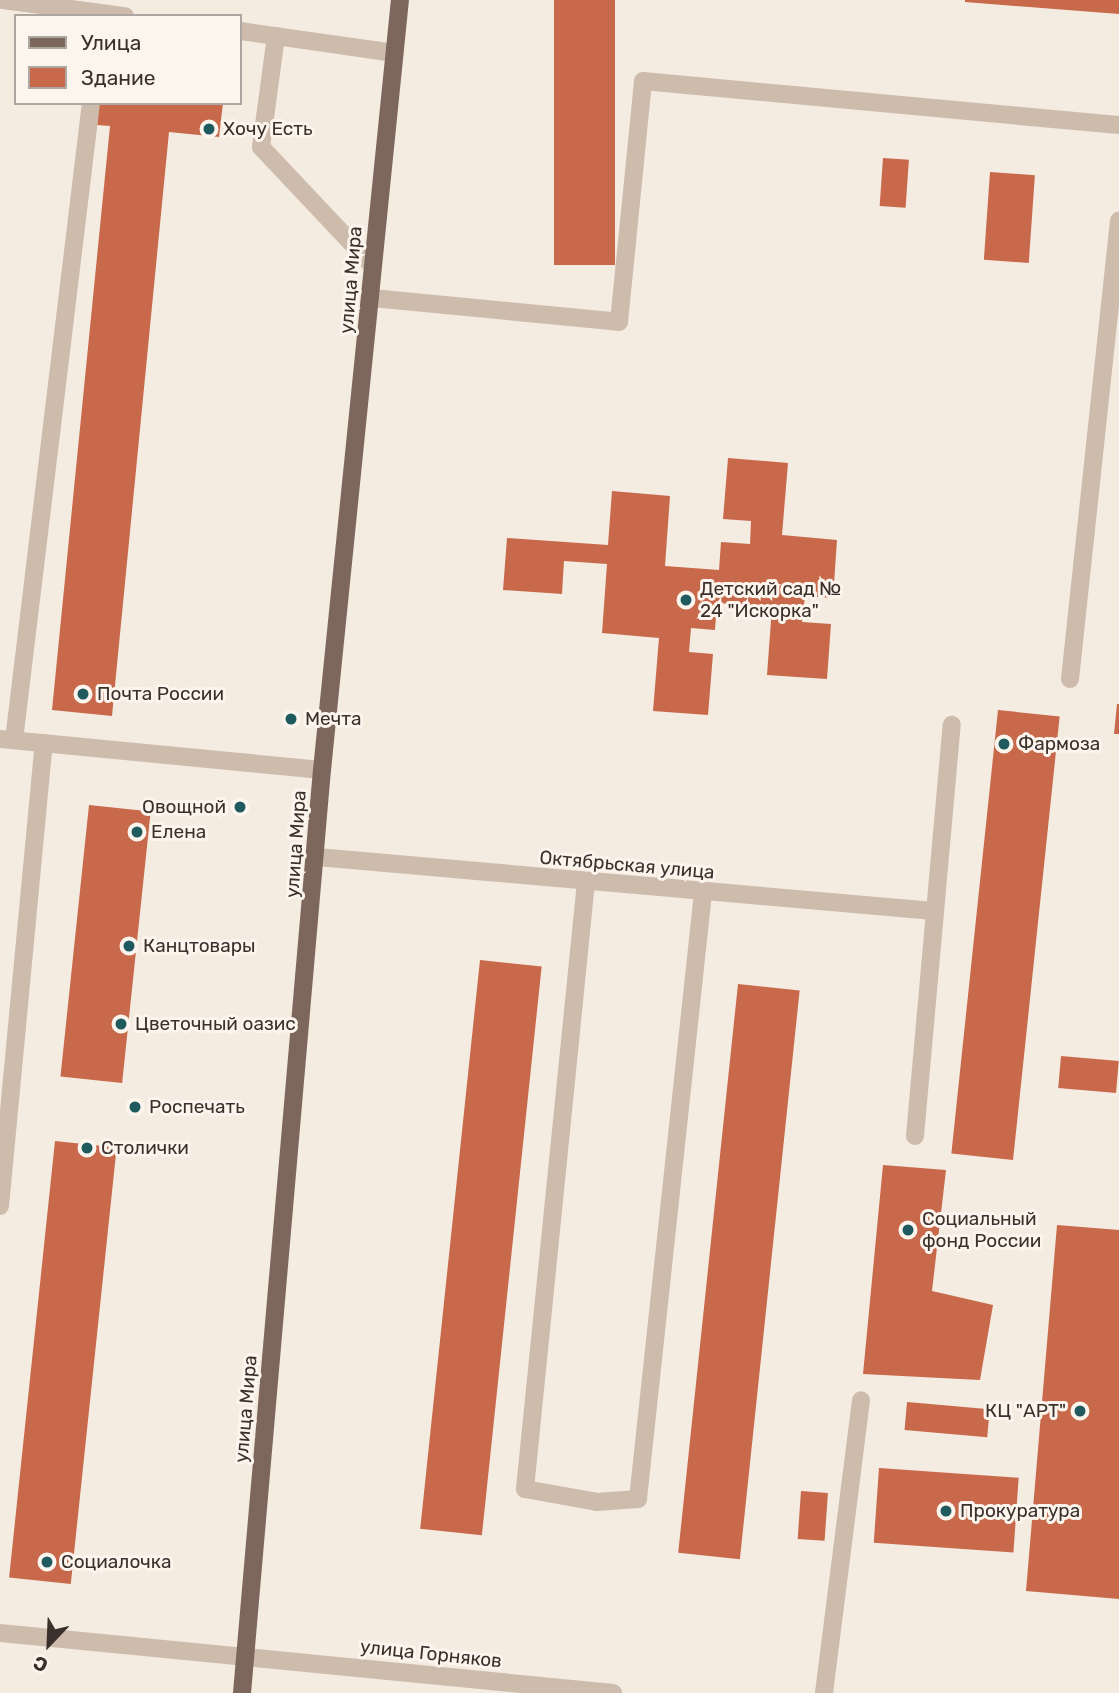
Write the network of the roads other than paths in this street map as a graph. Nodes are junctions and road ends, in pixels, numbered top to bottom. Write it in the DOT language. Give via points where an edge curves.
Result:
graph roads {
  1 [pos="3,0"];
  2 [pos="400,0"];
  3 [pos="102,14"];
  4 [pos="242,31"];
  5 [pos="276,36"];
  6 [pos="394,53"];
  7 [pos="91,105"];
  8 [pos="1119,125"];
  9 [pos="1119,221"];
  10 [pos="373,265"];
  11 [pos="372,298"];
  12 [pos="1070,679"];
  13 [pos="952,725"];
  14 [pos="7,740"];
  15 [pos="44,743"];
  16 [pos="322,771"];
  17 [pos="317,858"];
  18 [pos="586,882"];
  19 [pos="703,893"];
  20 [pos="934,911"];
  21 [pos="915,1136"];
  22 [pos="0,1206"];
  23 [pos="861,1400"];
  24 [pos="0,1633"];
  25 [pos="245,1657"];
  26 [pos="243,1693"];
  27 [pos="613,1693"];
  28 [pos="824,1693"];
  1 -- 3 [label="street"];
  2 -- 6 [label="main road, улица Мира"];
  4 -- 5 [label="street"];
  5 -- 6 [label="street"];
  5 -- 10 [label="street" via="261,147"];
  6 -- 10 [label="main road, улица Мира"];
  7 -- 14 [label="street"];
  8 -- 11 [label="street" via="643,81 620,322"];
  9 -- 12 [label="street"];
  10 -- 11 [label="main road, улица Мира"];
  11 -- 16 [label="main road, улица Мира"];
  13 -- 20 [label="street"];
  14 -- 15 [label="street"];
  15 -- 16 [label="street"];
  15 -- 22 [label="street"];
  16 -- 17 [label="main road, улица Мира"];
  17 -- 18 [label="street, Октябрьская улица"];
  17 -- 25 [label="main road, улица Мира"];
  18 -- 19 [label="street, Октябрьская улица"];
  18 -- 19 [label="street" via="525,1489 597,1502 638,1499"];
  19 -- 20 [label="street, Октябрьская улица"];
  20 -- 21 [label="street"];
  23 -- 28 [label="street"];
  24 -- 25 [label="street, улица Горняков"];
  25 -- 26 [label="main road, улица Мира"];
  25 -- 27 [label="street, улица Горняков"];
}
